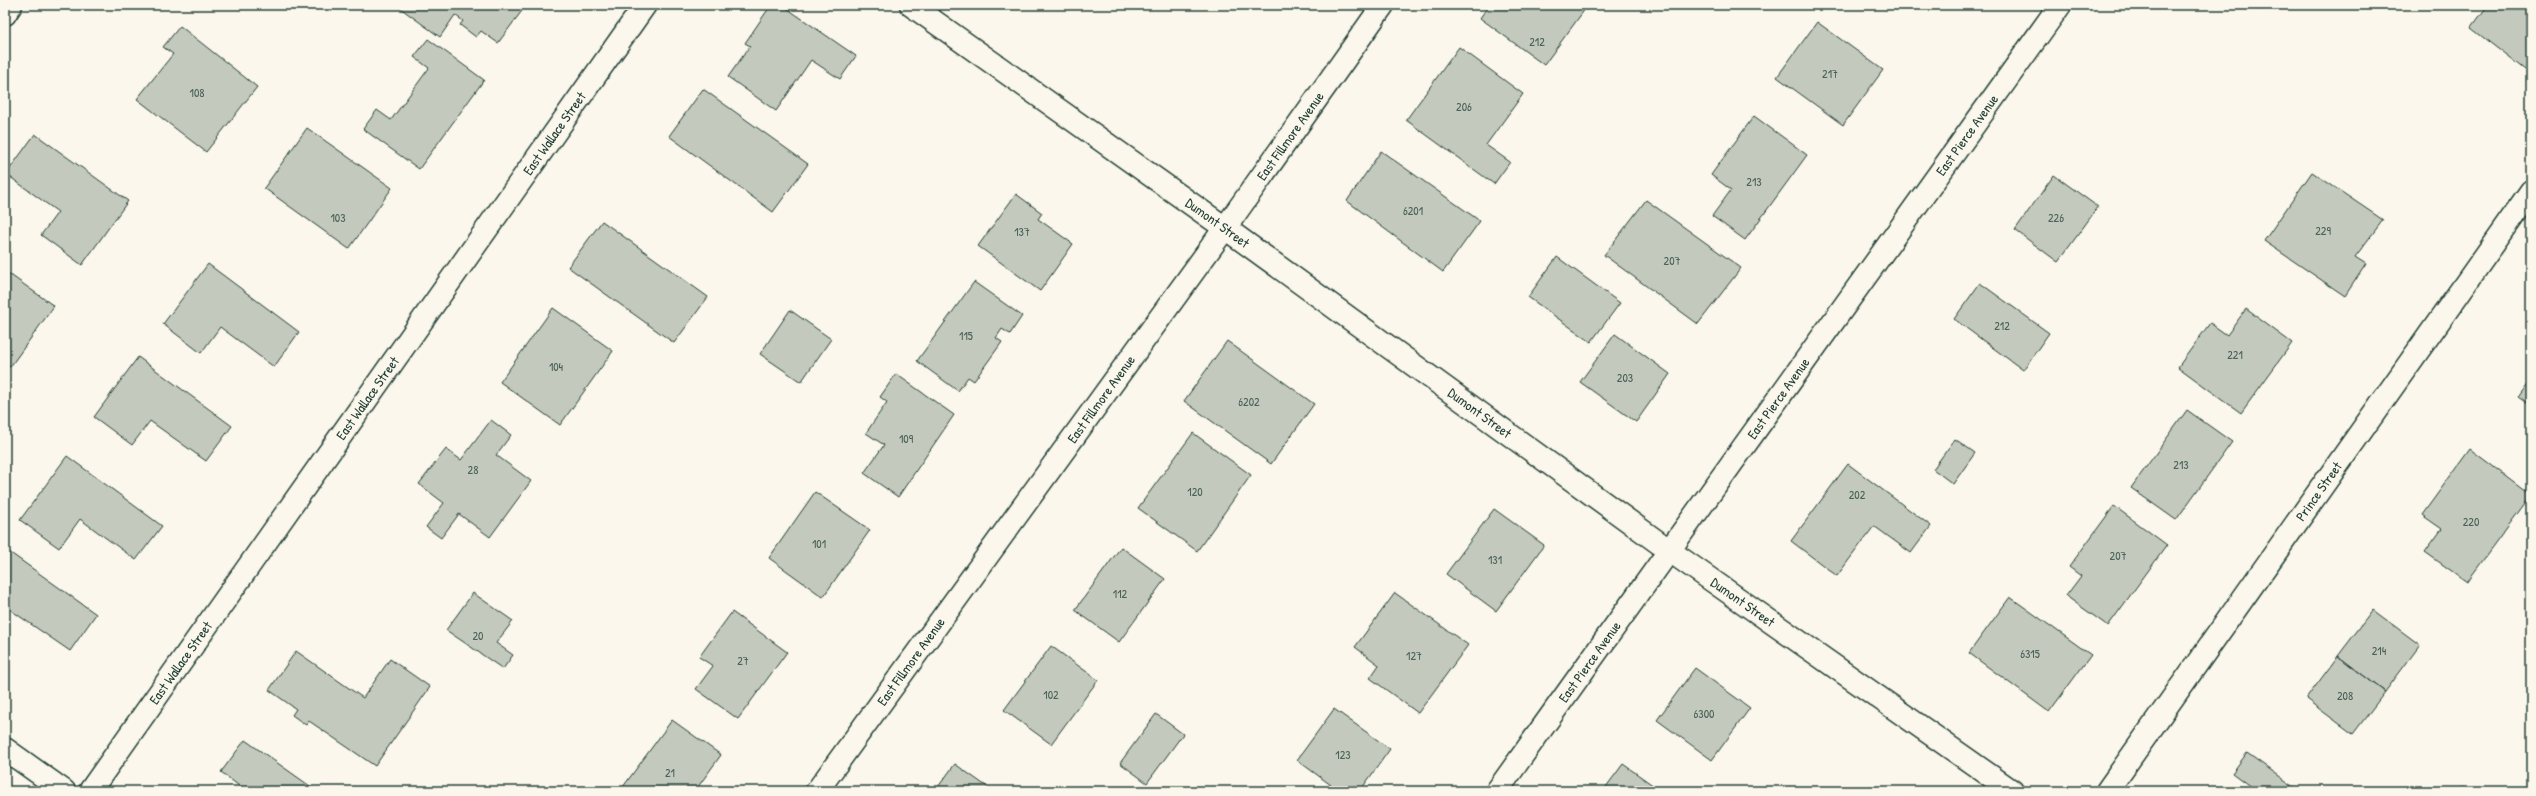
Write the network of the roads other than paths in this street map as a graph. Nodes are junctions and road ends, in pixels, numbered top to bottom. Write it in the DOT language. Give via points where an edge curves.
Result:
graph roads {
  1 [pos="11,5"];
  2 [pos="645,5"];
  3 [pos="911,5"];
  4 [pos="1383,5"];
  5 [pos="2060,5"];
  6 [pos="5,14"];
  7 [pos="2531,191"];
  8 [pos="1225,228"];
  9 [pos="1670,551"];
  10 [pos="5,748"];
  11 [pos="64,791"];
  12 [pos="90,791"];
  13 [pos="817,791"];
  14 [pos="1497,791"];
  15 [pos="2012,791"];
  16 [pos="2107,791"];
  1 -- 6 [label="street"];
  2 -- 12 [label="street, East Wallace Street"];
  3 -- 8 [label="street, Dumont Street"];
  4 -- 8 [label="street, East Fillmore Avenue"];
  5 -- 9 [label="street, East Pierce Avenue"];
  7 -- 16 [label="street, Prince Street"];
  8 -- 9 [label="street, Dumont Street"];
  8 -- 13 [label="street, East Fillmore Avenue"];
  9 -- 14 [label="street, East Pierce Avenue"];
  9 -- 15 [label="street, Dumont Street"];
  10 -- 11 [label="street"];
}
